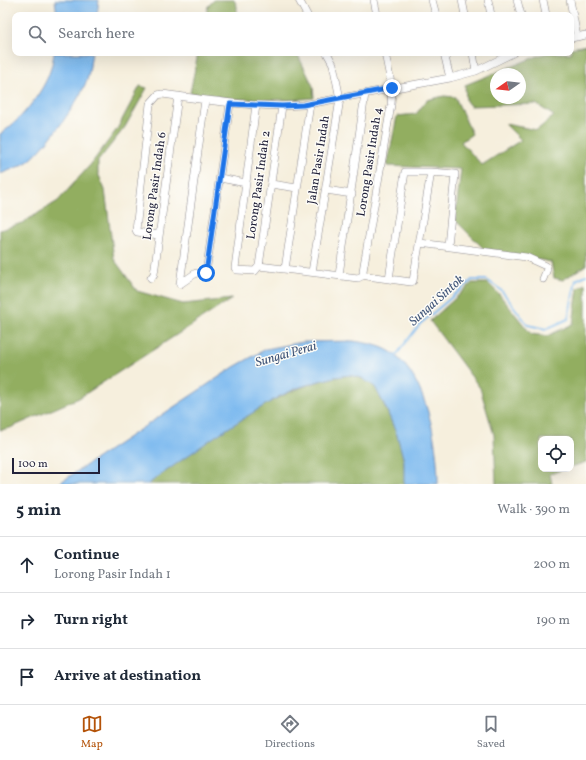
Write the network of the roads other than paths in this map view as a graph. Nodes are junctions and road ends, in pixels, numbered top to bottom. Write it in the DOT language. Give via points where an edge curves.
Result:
graph roads {
  1 [pos="299,0"];
  2 [pos="374,0"];
  3 [pos="432,0"];
  4 [pos="462,0"];
  5 [pos="488,0"];
  6 [pos="518,0"];
  7 [pos="543,0"];
  8 [pos="570,0"];
  9 [pos="305,12"];
  10 [pos="376,12"];
  11 [pos="435,12"];
  12 [pos="464,12"];
  13 [pos="490,12"];
  14 [pos="520,12"];
  15 [pos="545,12"];
  16 [pos="571,12"];
  17 [pos="586,35"];
  18 [pos="574,37"];
  19 [pos="329,56"];
  20 [pos="386,56"];
  21 [pos="445,56"];
  22 [pos="473,56"];
  23 [pos="500,56"];
  24 [pos="476,71"];
  25 [pos="450,78"];
  26 [pos="392,88"];
  27 [pos="365,94"];
  28 [pos="178,96"];
  29 [pos="340,99"];
  30 [pos="205,100"];
  31 [pos="230,104"];
  32 [pos="310,104"];
  33 [pos="256,105"];
  34 [pos="282,106"];
  35 [pos="431,172"];
  36 [pos="220,178"];
  37 [pos="246,183"];
  38 [pos="271,184"];
  39 [pos="297,188"];
  40 [pos="326,190"];
  41 [pos="352,194"];
  42 [pos="159,236"];
  43 [pos="420,243"];
  44 [pos="448,246"];
  45 [pos="259,266"];
  46 [pos="285,269"];
  47 [pos="312,272"];
  48 [pos="339,275"];
  49 [pos="364,275"];
  50 [pos="151,278"];
  51 [pos="389,279"];
  52 [pos="543,279"];
  1 -- 9 [label="street"];
  2 -- 10 [label="street"];
  3 -- 11 [label="street"];
  4 -- 12 [label="street"];
  5 -- 13 [label="street"];
  6 -- 14 [label="street"];
  7 -- 15 [label="street"];
  8 -- 16 [label="street"];
  17 -- 18 [label="street"];
  19 -- 29 [label="street, Jalan Pasir Indah" via="333,64"];
  20 -- 26 [label="street, Lorong Pasir Indah 4"];
  21 -- 25 [label="street"];
  22 -- 24 [label="street"];
  23 -- 24 [label="street"];
  24 -- 25 [label="street"];
  25 -- 26 [label="street"];
  26 -- 27 [label="street"];
  26 -- 49 [label="street, Lorong Pasir Indah 4"];
  27 -- 29 [label="street"];
  27 -- 41 [label="street"];
  28 -- 30 [label="street"];
  28 -- 42 [label="street, Lorong Pasir Indah 6"];
  28 -- 42 [label="street" via="158,95 150,104 136,230"];
  29 -- 32 [label="street"];
  29 -- 40 [label="street, Jalan Pasir Indah"];
  30 -- 31 [label="street"];
  30 -- 36 [label="street" via="180,284 196,273 206,274"];
  31 -- 33 [label="street"];
  31 -- 36 [label="street"];
  32 -- 34 [label="street"];
  32 -- 39 [label="street"];
  33 -- 34 [label="street"];
  33 -- 37 [label="street"];
  34 -- 38 [label="street, Lorong Pasir Indah 2"];
  35 -- 43 [label="street"];
  35 -- 44 [label="street" via="455,175"];
  35 -- 51 [label="street" via="405,172"];
  36 -- 37 [label="street"];
  37 -- 45 [label="street" via="235,268 255,272"];
  38 -- 39 [label="street"];
  38 -- 45 [label="street, Lorong Pasir Indah 2"];
  39 -- 46 [label="street"];
  40 -- 41 [label="street"];
  40 -- 47 [label="street, Jalan Pasir Indah"];
  41 -- 48 [label="street"];
  42 -- 50 [label="street, Lorong Pasir Indah 6" via="154,274"];
  43 -- 44 [label="street"];
  43 -- 51 [label="street" via="414,279 411,282"];
  44 -- 52 [label="street" via="526,257 546,266"];
  45 -- 46 [label="street"];
  46 -- 47 [label="street"];
  47 -- 48 [label="street"];
  48 -- 49 [label="street" via="358,278"];
  49 -- 51 [label="street"];
}
